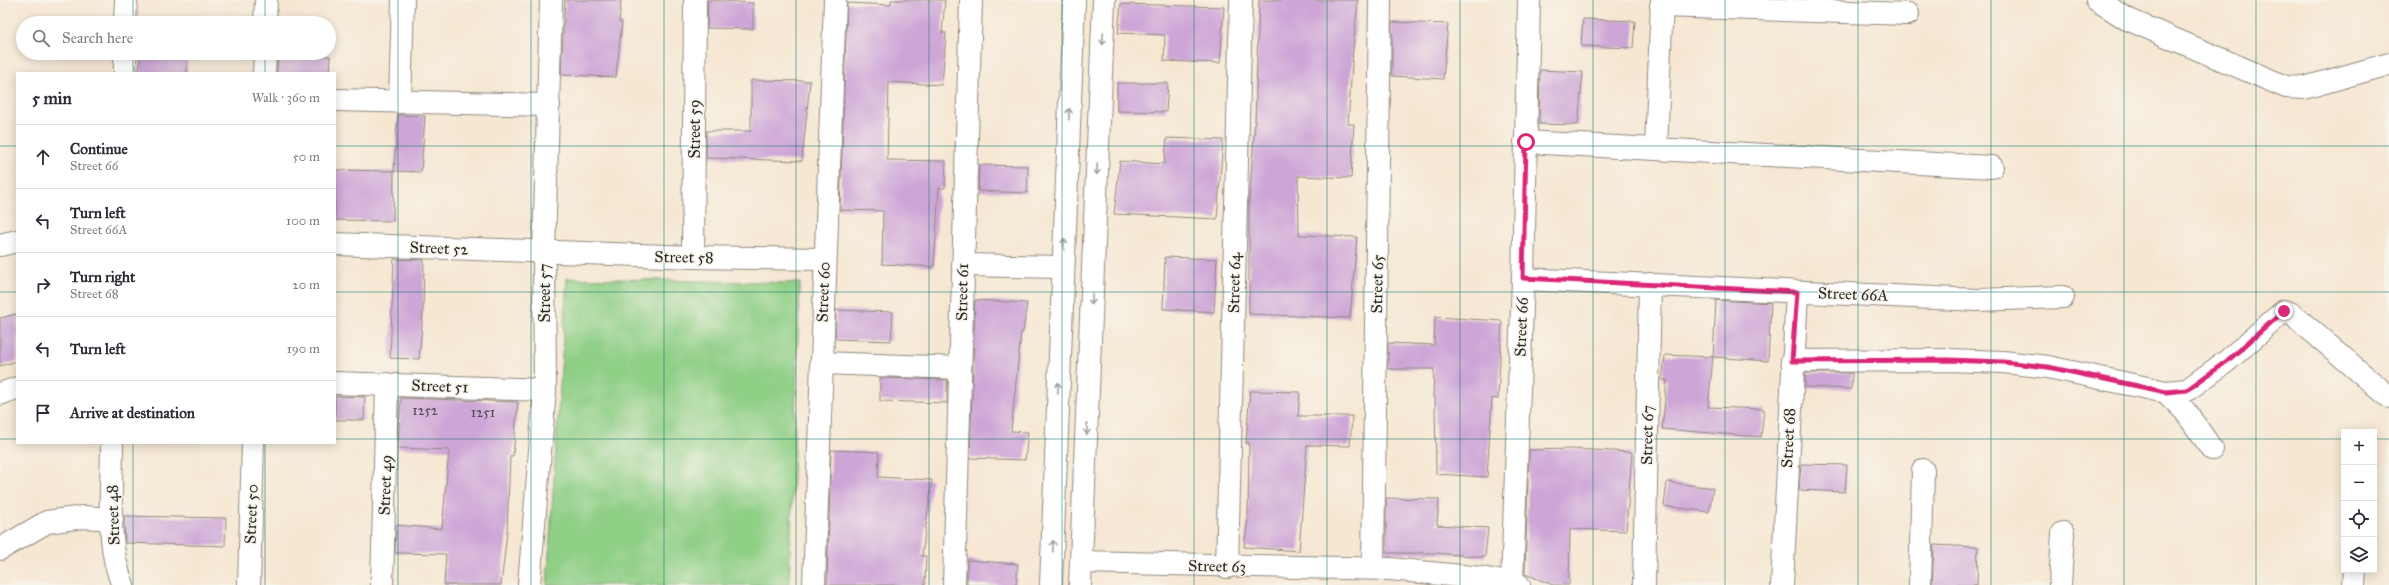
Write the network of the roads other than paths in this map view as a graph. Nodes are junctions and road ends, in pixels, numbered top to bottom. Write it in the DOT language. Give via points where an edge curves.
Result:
graph roads {
  1 [pos="126,0"];
  2 [pos="266,0"];
  3 [pos="403,0"];
  4 [pos="551,0"];
  5 [pos="695,0"];
  6 [pos="835,0"];
  7 [pos="971,0"];
  8 [pos="1074,0"];
  9 [pos="1104,0"];
  10 [pos="1241,0"];
  11 [pos="1380,0"];
  12 [pos="1529,0"];
  13 [pos="2098,0"];
  14 [pos="1661,3"];
  15 [pos="1908,14"];
  16 [pos="125,16"];
  17 [pos="265,16"];
  18 [pos="125,60"];
  19 [pos="265,60"];
  20 [pos="2389,64"];
  21 [pos="125,72"];
  22 [pos="264,72"];
  23 [pos="336,100"];
  24 [pos="400,102"];
  25 [pos="549,105"];
  26 [pos="1526,142"];
  27 [pos="1656,149"];
  28 [pos="1992,167"];
  29 [pos="16,241"];
  30 [pos="0,244"];
  31 [pos="336,244"];
  32 [pos="544,252"];
  33 [pos="692,257"];
  34 [pos="824,259"];
  35 [pos="963,265"];
  36 [pos="1063,267"];
  37 [pos="1523,278"];
  38 [pos="1650,284"];
  39 [pos="1797,292"];
  40 [pos="2063,297"];
  41 [pos="1792,361"];
  42 [pos="821,363"];
  43 [pos="960,368"];
  44 [pos="336,383"];
  45 [pos="388,384"];
  46 [pos="16,388"];
  47 [pos="545,390"];
  48 [pos="2166,392"];
  49 [pos="0,394"];
  50 [pos="2389,397"];
  51 [pos="112,444"];
  52 [pos="253,444"];
  53 [pos="2212,449"];
  54 [pos="1922,470"];
  55 [pos="112,519"];
  56 [pos="2063,532"];
  57 [pos="0,549"];
  58 [pos="1081,562"];
  59 [pos="1227,567"];
  60 [pos="1373,568"];
  61 [pos="2355,573"];
  62 [pos="1425,578"];
  63 [pos="1515,584"];
  64 [pos="123,585"];
  65 [pos="249,585"];
  66 [pos="382,585"];
  67 [pos="529,585"];
  68 [pos="814,585"];
  69 [pos="954,585"];
  70 [pos="1051,585"];
  71 [pos="1080,585"];
  72 [pos="1644,585"];
  73 [pos="1782,585"];
  74 [pos="1920,585"];
  75 [pos="2060,585"];
  76 [pos="2354,585"];
  1 -- 16 [label="street"];
  2 -- 17 [label="street"];
  3 -- 24 [label="street"];
  4 -- 25 [label="street, Street 57"];
  5 -- 33 [label="street, Street 59"];
  6 -- 34 [label="street, Street 60" via="834,83"];
  7 -- 35 [label="street, Street 61"];
  36 -- 8 [label="street, one-way"];
  9 -- 58 [label="street, one-way"];
  10 -- 59 [label="street, Street 64"];
  11 -- 60 [label="street, Street 65"];
  12 -- 26 [label="street, Street 66"];
  13 -- 20 [label="street" via="2127,19 2286,87 2304,88"];
  14 -- 15 [label="street"];
  14 -- 27 [label="street"];
  18 -- 21 [label="street"];
  19 -- 22 [label="street"];
  23 -- 24 [label="street"];
  24 -- 25 [label="street"];
  25 -- 32 [label="street, Street 57"];
  26 -- 27 [label="street"];
  26 -- 37 [label="street, Street 66"];
  27 -- 28 [label="street"];
  29 -- 30 [label="street"];
  31 -- 32 [label="street, Street 52"];
  32 -- 33 [label="street, Street 58"];
  32 -- 47 [label="street, Street 57"];
  33 -- 34 [label="street, Street 58"];
  34 -- 42 [label="street, Street 60"];
  35 -- 36 [label="street"];
  35 -- 43 [label="street, Street 61"];
  70 -- 36 [label="street, one-way"];
  37 -- 38 [label="street, Street 66A"];
  37 -- 63 [label="street, Street 66"];
  38 -- 39 [label="street, Street 66A"];
  38 -- 72 [label="street, Street 67"];
  39 -- 40 [label="street, Street 66A" via="1978,300"];
  39 -- 41 [label="street, Street 68"];
  41 -- 48 [label="street" via="2003,362 2048,367"];
  41 -- 73 [label="street, Street 68"];
  42 -- 43 [label="street"];
  42 -- 68 [label="street, Street 60"];
  43 -- 69 [label="street, Street 61"];
  44 -- 45 [label="street, Street 51"];
  45 -- 47 [label="street, Street 51"];
  45 -- 66 [label="street, Street 49"];
  46 -- 49 [label="street"];
  47 -- 67 [label="street, Street 57"];
  48 -- 50 [label="street" via="2187,390 2227,361 2284,311 2292,314"];
  48 -- 53 [label="street" via="2185,411"];
  51 -- 55 [label="street, Street 48"];
  52 -- 65 [label="street, Street 50"];
  54 -- 74 [label="street"];
  55 -- 57 [label="street" via="83,518 48,522"];
  55 -- 64 [label="street, Street 48" via="115,558"];
  56 -- 75 [label="street"];
  58 -- 59 [label="street, Street 63"];
  58 -- 71 [label="street"];
  59 -- 60 [label="street, Street 63"];
  60 -- 62 [label="street, Street 63"];
  61 -- 76 [label="street"];
  62 -- 63 [label="street, Street 63"];
}
